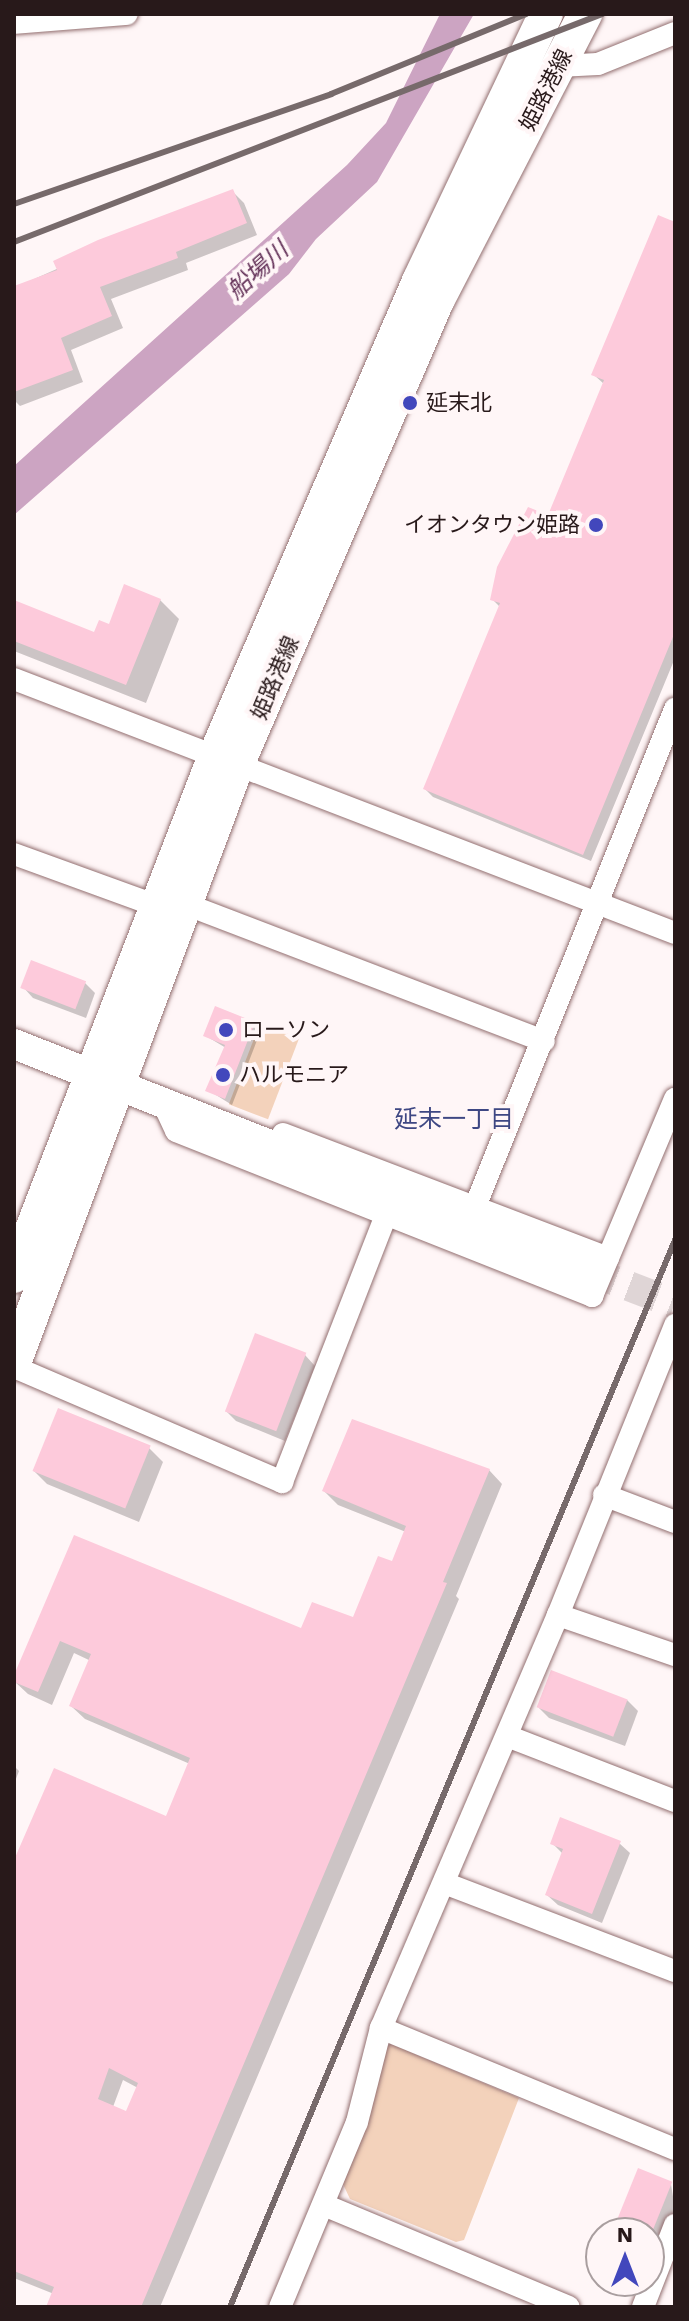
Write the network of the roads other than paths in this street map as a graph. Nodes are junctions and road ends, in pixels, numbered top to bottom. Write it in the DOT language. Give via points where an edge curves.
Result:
graph roads {
  1 [pos="127,14"];
  2 [pos="546,14"];
  3 [pos="585,14"];
  4 [pos="14,23"];
  5 [pos="675,33"];
  6 [pos="558,66"];
  7 [pos="14,679"];
  8 [pos="675,709"];
  9 [pos="227,760"];
  10 [pos="14,854"];
  11 [pos="170,904"];
  12 [pos="598,905"];
  13 [pos="675,933"];
  14 [pos="544,1041"];
  15 [pos="14,1044"];
  16 [pos="104,1081"];
  17 [pos="675,1099"];
  18 [pos="165,1107"];
  19 [pos="475,1207"];
  20 [pos="386,1215"];
  21 [pos="596,1274"];
  22 [pos="14,1276"];
  23 [pos="674,1329"];
  24 [pos="14,1365"];
  25 [pos="604,1495"];
  26 [pos="675,1522"];
  27 [pos="558,1615"];
  28 [pos="675,1655"];
  29 [pos="507,1736"];
  30 [pos="675,1801"];
  31 [pos="444,1883"];
  32 [pos="675,1971"];
  33 [pos="381,2028"];
  34 [pos="675,2149"];
  35 [pos="324,2205"];
  36 [pos="675,2225"];
  37 [pos="280,2307"];
  38 [pos="569,2307"];
  39 [pos="643,2307"];
  1 -- 4 [label="street"];
  2 -- 9 [label="main road, 姫路港線" via="419,281"];
  3 -- 6 [label="main road, 姫路港線"];
  5 -- 6 [label="street" via="598,64"];
  6 -- 9 [label="main road, 姫路港線" via="437,301"];
  7 -- 9 [label="street"];
  8 -- 12 [label="street"];
  9 -- 11 [label="main road, 姫路港線"];
  9 -- 12 [label="street"];
  10 -- 11 [label="street"];
  11 -- 14 [label="street"];
  11 -- 16 [label="main road, 姫路港線"];
  12 -- 13 [label="street"];
  12 -- 14 [label="street"];
  14 -- 19 [label="street"];
  15 -- 16 [label="street"];
  16 -- 18 [label="street"];
  16 -- 22 [label="main road, 姫路港線"];
  16 -- 24 [label="main road, 姫路港線"];
  17 -- 21 [label="street"];
  18 -- 19 [label="street" via="189,1099"];
  18 -- 20 [label="street" via="176,1131"];
  18 -- 21 [label="street"];
  19 -- 21 [label="street"];
  20 -- 21 [label="street"];
  20 -- 24 [label="street" via="282,1482"];
  23 -- 25 [label="street"];
  25 -- 26 [label="street"];
  25 -- 27 [label="street"];
  27 -- 28 [label="street"];
  27 -- 29 [label="street"];
  29 -- 30 [label="street"];
  29 -- 31 [label="street"];
  31 -- 32 [label="street"];
  31 -- 33 [label="street"];
  33 -- 34 [label="street"];
  33 -- 35 [label="street" via="357,2122"];
  35 -- 37 [label="street"];
  35 -- 38 [label="street"];
  36 -- 39 [label="street"];
}
